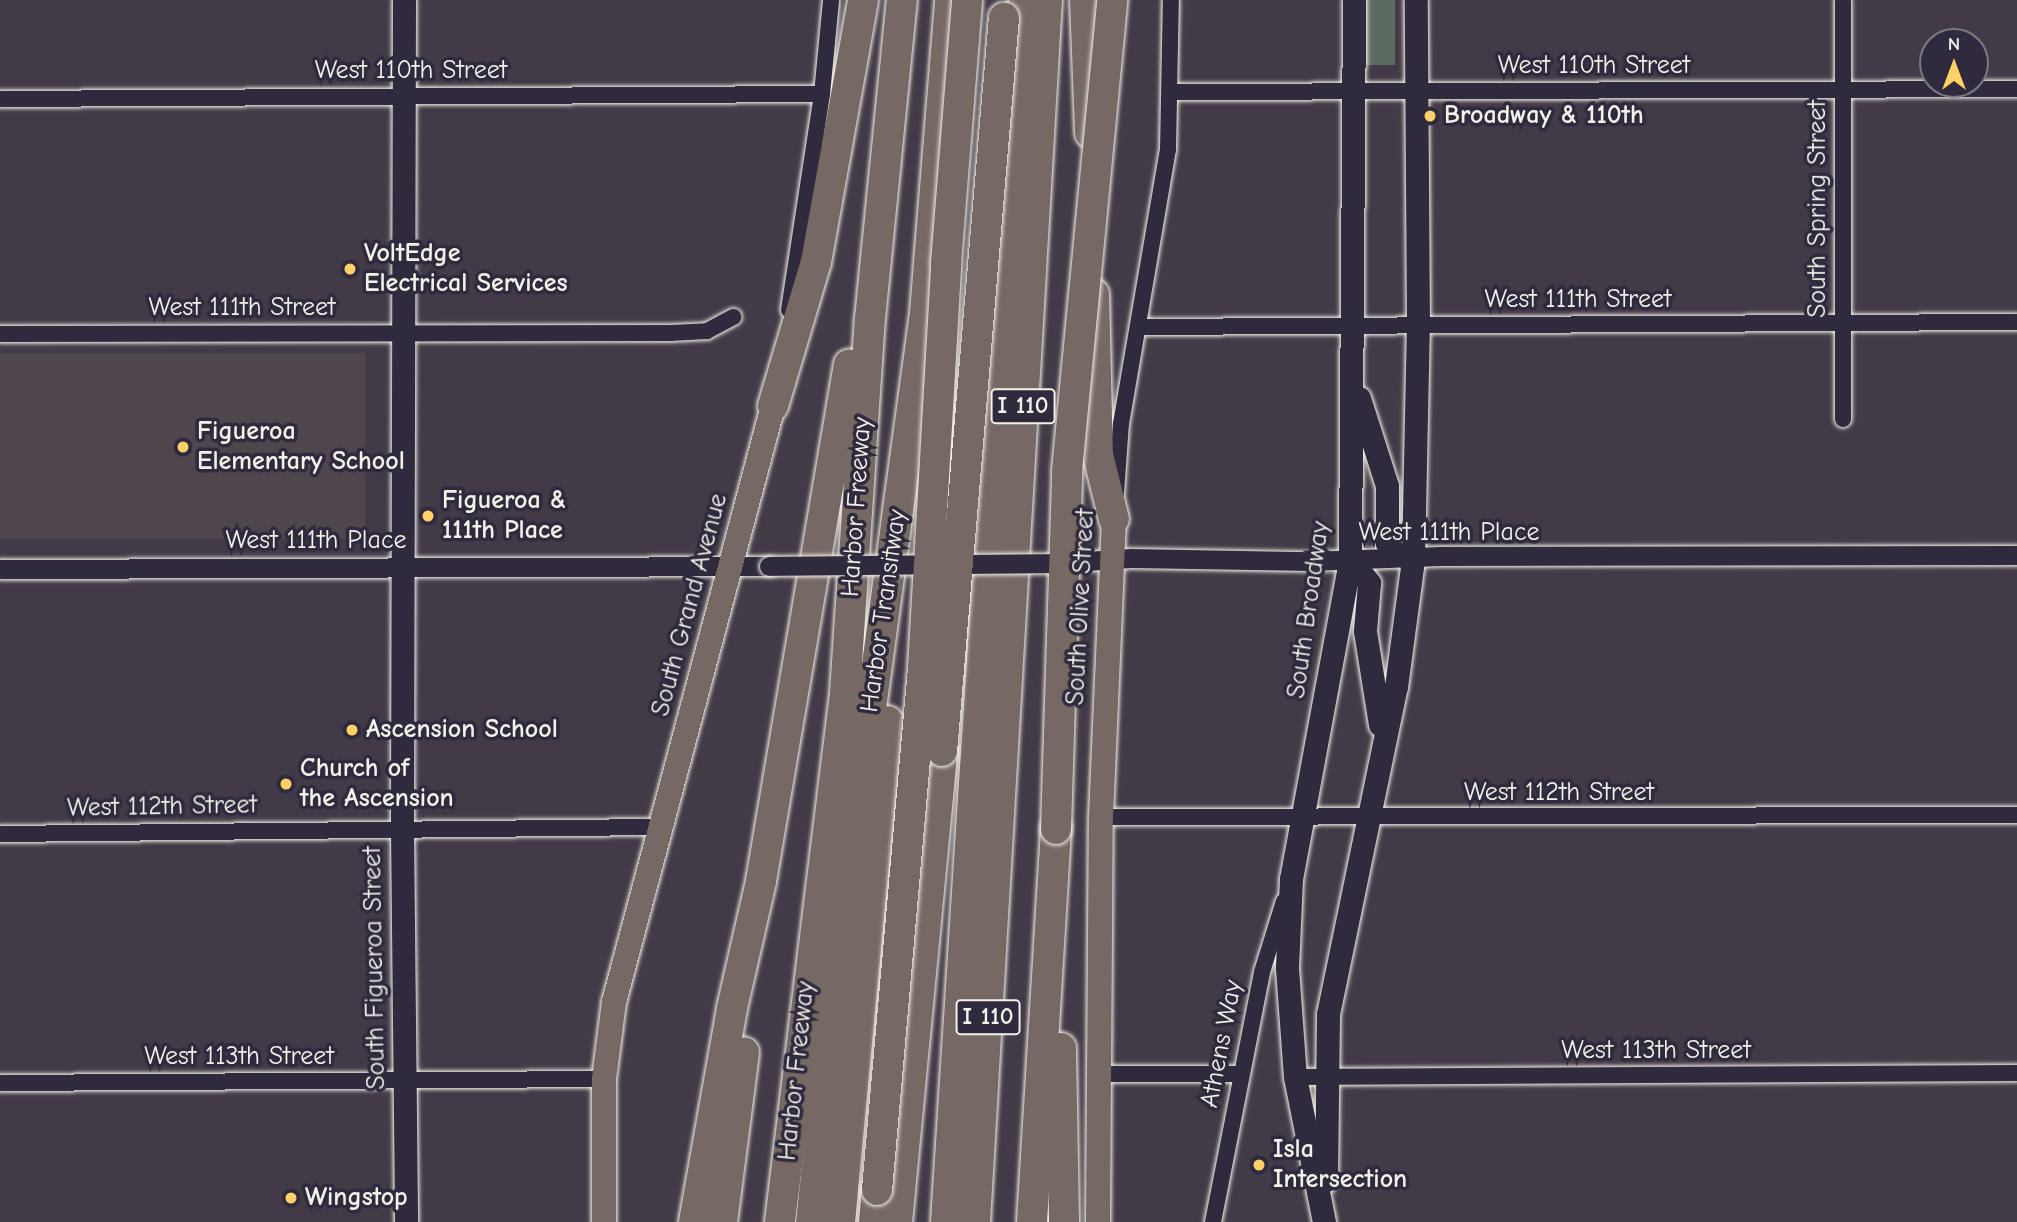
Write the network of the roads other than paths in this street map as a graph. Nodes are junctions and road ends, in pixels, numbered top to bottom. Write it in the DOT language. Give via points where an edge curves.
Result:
graph roads {
  1 [pos="404,0"];
  2 [pos="831,0"];
  3 [pos="863,0"];
  4 [pos="902,0"];
  5 [pos="950,0"];
  6 [pos="967,0"];
  7 [pos="1047,0"];
  8 [pos="1085,0"];
  9 [pos="1112,0"];
  10 [pos="1171,0"];
  11 [pos="1354,0"];
  12 [pos="1416,0"];
  13 [pos="1843,0"];
  14 [pos="1011,6"];
  15 [pos="1843,89"];
  16 [pos="2017,89"];
  17 [pos="1172,92"];
  18 [pos="1354,92"];
  19 [pos="1417,92"];
  20 [pos="822,94"];
  21 [pos="404,96"];
  22 [pos="0,99"];
  23 [pos="733,317"];
  24 [pos="870,319"];
  25 [pos="2017,322"];
  26 [pos="1843,323"];
  27 [pos="1418,325"];
  28 [pos="1353,326"];
  29 [pos="1139,327"];
  30 [pos="403,332"];
  31 [pos="0,334"];
  32 [pos="1353,370"];
  33 [pos="773,405"];
  34 [pos="914,413"];
  35 [pos="1843,419"];
  36 [pos="1114,520"];
  37 [pos="2017,555"];
  38 [pos="1111,559"];
  39 [pos="1350,560"];
  40 [pos="1413,560"];
  41 [pos="732,566"];
  42 [pos="404,567"];
  43 [pos="0,569"];
  44 [pos="942,751"];
  45 [pos="1382,760"];
  46 [pos="1305,815"];
  47 [pos="2017,815"];
  48 [pos="1101,817"];
  49 [pos="1371,819"];
  50 [pos="660,827"];
  51 [pos="402,829"];
  52 [pos="1056,829"];
  53 [pos="0,834"];
  54 [pos="1291,879"];
  55 [pos="761,881"];
  56 [pos="2017,1073"];
  57 [pos="1098,1074"];
  58 [pos="1241,1074"];
  59 [pos="1295,1077"];
  60 [pos="1326,1077"];
  61 [pos="604,1079"];
  62 [pos="404,1081"];
  63 [pos="0,1083"];
  64 [pos="406,1222"];
  65 [pos="604,1222"];
  66 [pos="694,1222"];
  67 [pos="722,1222"];
  68 [pos="780,1222"];
  69 [pos="811,1222"];
  70 [pos="840,1222"];
  71 [pos="874,1222"];
  72 [pos="897,1222"];
  73 [pos="910,1222"];
  74 [pos="946,1222"];
  75 [pos="975,1222"];
  76 [pos="1032,1222"];
  77 [pos="1064,1222"];
  78 [pos="1098,1222"];
  79 [pos="1213,1222"];
  80 [pos="1325,1222"];
  1 -- 21 [label="main road, South Figueroa Street"];
  2 -- 20 [label="street, South Grand Avenue"];
  3 -- 33 [label="highway" via="816,262"];
  4 -- 24 [label="highway, Harbor Freeway"];
  5 -- 34 [label="highway, Harbor Transitway"];
  6 -- 71 [label="highway, bridge" via="946,263 923,668"];
  7 -- 75 [label="highway, I 110"];
  8 -- 36 [label="highway" via="1098,455"];
  9 -- 52 [label="highway, bridge" via="1069,447"];
  10 -- 17 [label="street, South Olive Street"];
  11 -- 18 [label="main road, South Broadway"];
  12 -- 19 [label="main road, South Broadway"];
  13 -- 15 [label="street, South Spring Street"];
  14 -- 44 [label="highway, bridge"];
  14 -- 74 [label="highway"];
  15 -- 16 [label="street, West 110th Street"];
  15 -- 19 [label="street, West 110th Street"];
  15 -- 26 [label="street, South Spring Street"];
  17 -- 18 [label="street, West 110th Street"];
  17 -- 29 [label="street, South Olive Street" via="1160,210"];
  18 -- 19 [label="street, West 110th Street"];
  18 -- 28 [label="main road, South Broadway"];
  19 -- 27 [label="main road, South Broadway"];
  20 -- 21 [label="street, West 110th Street"];
  20 -- 33 [label="street, South Grand Avenue"];
  21 -- 22 [label="street, West 110th Street"];
  21 -- 30 [label="main road, South Figueroa Street"];
  23 -- 30 [label="street, West 111th Street" via="707,331 671,333"];
  24 -- 55 [label="highway" via="848,366"];
  24 -- 68 [label="highway, Harbor Freeway" via="845,693"];
  25 -- 26 [label="street, West 111th Street"];
  26 -- 27 [label="street, West 111th Street"];
  26 -- 35 [label="street, South Spring Street"];
  27 -- 28 [label="street, West 111th Street"];
  27 -- 40 [label="main road, South Broadway"];
  28 -- 29 [label="street, West 111th Street"];
  28 -- 32 [label="main road, South Broadway"];
  29 -- 36 [label="street, South Olive Street" via="1121,424"];
  30 -- 31 [label="street, West 111th Street"];
  30 -- 42 [label="main road, South Figueroa Street"];
  32 -- 39 [label="main road, South Broadway"];
  32 -- 40 [label="main road" via="1387,486 1387,544"];
  33 -- 41 [label="main road, South Grand Avenue"];
  34 -- 69 [label="highway, Harbor Transitway" via="847,884"];
  34 -- 70 [label="highway"];
  36 -- 38 [label="main road, South Olive Street"];
  37 -- 40 [label="street, West 111th Place" via="1440,556"];
  38 -- 39 [label="street, West 111th Place"];
  38 -- 41 [label="street, West 111th Place, bridge"];
  38 -- 48 [label="main road, South Olive Street"];
  39 -- 40 [label="street, West 111th Place"];
  39 -- 45 [label="main road" via="1369,583 1365,631 1380,705"];
  39 -- 46 [label="main road, South Broadway"];
  40 -- 45 [label="main road, South Broadway"];
  41 -- 42 [label="street, West 111th Place"];
  41 -- 50 [label="main road, South Grand Avenue"];
  42 -- 43 [label="street, West 111th Place"];
  42 -- 51 [label="main road, South Figueroa Street"];
  44 -- 72 [label="highway"];
  44 -- 73 [label="highway"];
  45 -- 49 [label="main road, South Broadway"];
  46 -- 48 [label="street, West 112th Street"];
  46 -- 49 [label="street, West 112th Street"];
  46 -- 54 [label="main road, South Broadway"];
  47 -- 49 [label="street, West 112th Street"];
  48 -- 57 [label="main road, South Olive Street"];
  49 -- 60 [label="main road, South Broadway" via="1328,1014"];
  50 -- 51 [label="street, West 112th Street"];
  50 -- 61 [label="main road, South Grand Avenue" via="614,1002"];
  51 -- 53 [label="street, West 112th Street"];
  51 -- 62 [label="main road, South Figueroa Street"];
  52 -- 76 [label="highway"];
  52 -- 77 [label="highway"];
  54 -- 58 [label="street, Athens Way" via="1262,972"];
  54 -- 59 [label="main road, South Broadway" via="1287,1010"];
  55 -- 66 [label="highway" via="732,1008"];
  55 -- 67 [label="highway" via="750,1015"];
  56 -- 60 [label="street, West 113th Street"];
  57 -- 58 [label="street"];
  57 -- 78 [label="main road, South Olive Street"];
  58 -- 79 [label="street, Athens Way"];
  59 -- 60 [label="street, West 113th Street"];
  59 -- 80 [label="main road, South Broadway"];
  60 -- 80 [label="main road, South Broadway"];
  61 -- 62 [label="street, West 113th Street"];
  61 -- 65 [label="main road, South Grand Avenue"];
  62 -- 63 [label="street, West 113th Street"];
  62 -- 64 [label="main road, South Figueroa Street"];
}
